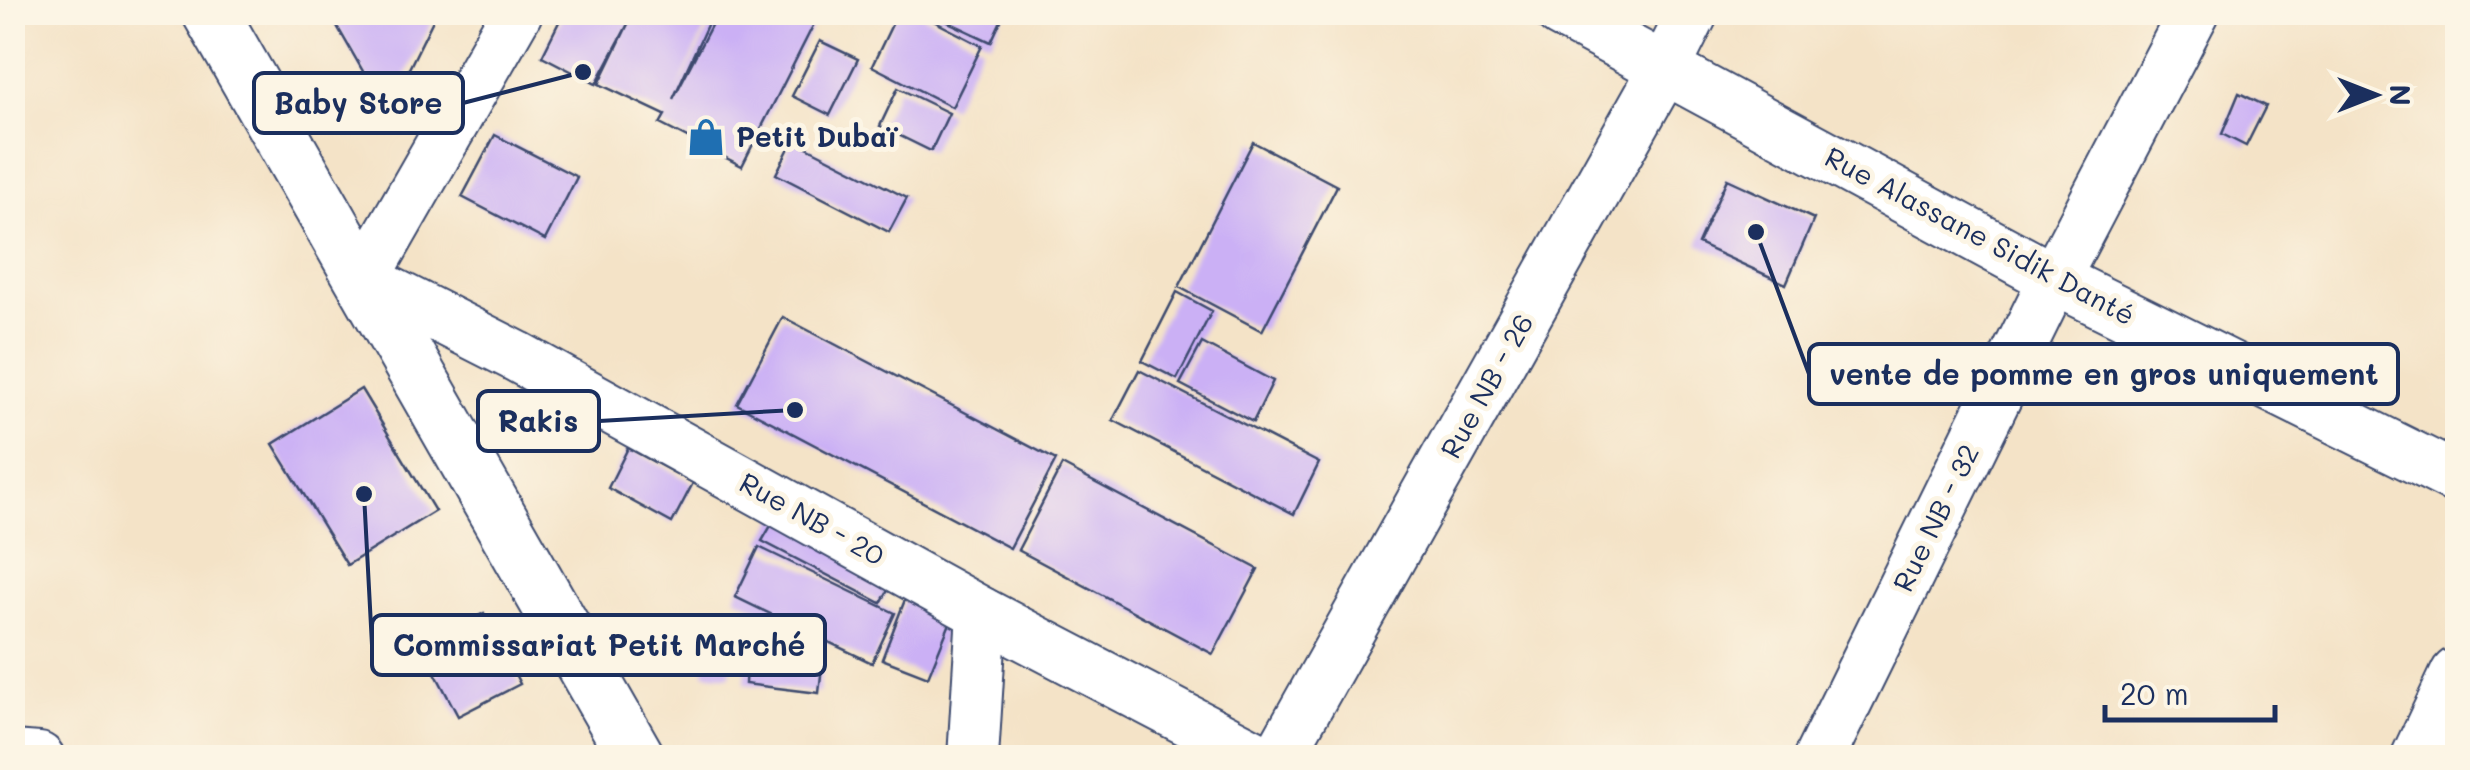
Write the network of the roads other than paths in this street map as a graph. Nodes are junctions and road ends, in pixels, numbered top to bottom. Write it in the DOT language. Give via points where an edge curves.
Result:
graph roads {
  1 [pos="210,12"];
  2 [pos="517,12"];
  3 [pos="1560,12"];
  4 [pos="1692,12"];
  5 [pos="2194,12"];
  6 [pos="1666,68"];
  7 [pos="364,278"];
  8 [pos="2054,278"];
  9 [pos="2458,479"];
  10 [pos="982,612"];
  11 [pos="2458,675"];
  12 [pos="12,756"];
  13 [pos="38,758"];
  14 [pos="637,758"];
  15 [pos="973,758"];
  16 [pos="1260,758"];
  17 [pos="1278,758"];
  18 [pos="1819,758"];
  19 [pos="2419,758"];
  1 -- 7 [label="street"];
  2 -- 7 [label="street"];
  3 -- 6 [label="street, Rue Alassane Sidik Danté"];
  4 -- 6 [label="street, Rue NB - 26"];
  5 -- 8 [label="street, Rue NB - 32"];
  6 -- 8 [label="street, Rue Alassane Sidik Danté"];
  6 -- 17 [label="street, Rue NB - 26"];
  7 -- 10 [label="street, Rue NB - 20"];
  7 -- 14 [label="street"];
  8 -- 9 [label="street, Rue Alassane Sidik Danté"];
  8 -- 18 [label="street, Rue NB - 32"];
  10 -- 15 [label="street"];
  10 -- 16 [label="street, Rue NB - 20"];
  11 -- 19 [label="street"];
  12 -- 13 [label="street"];
}
